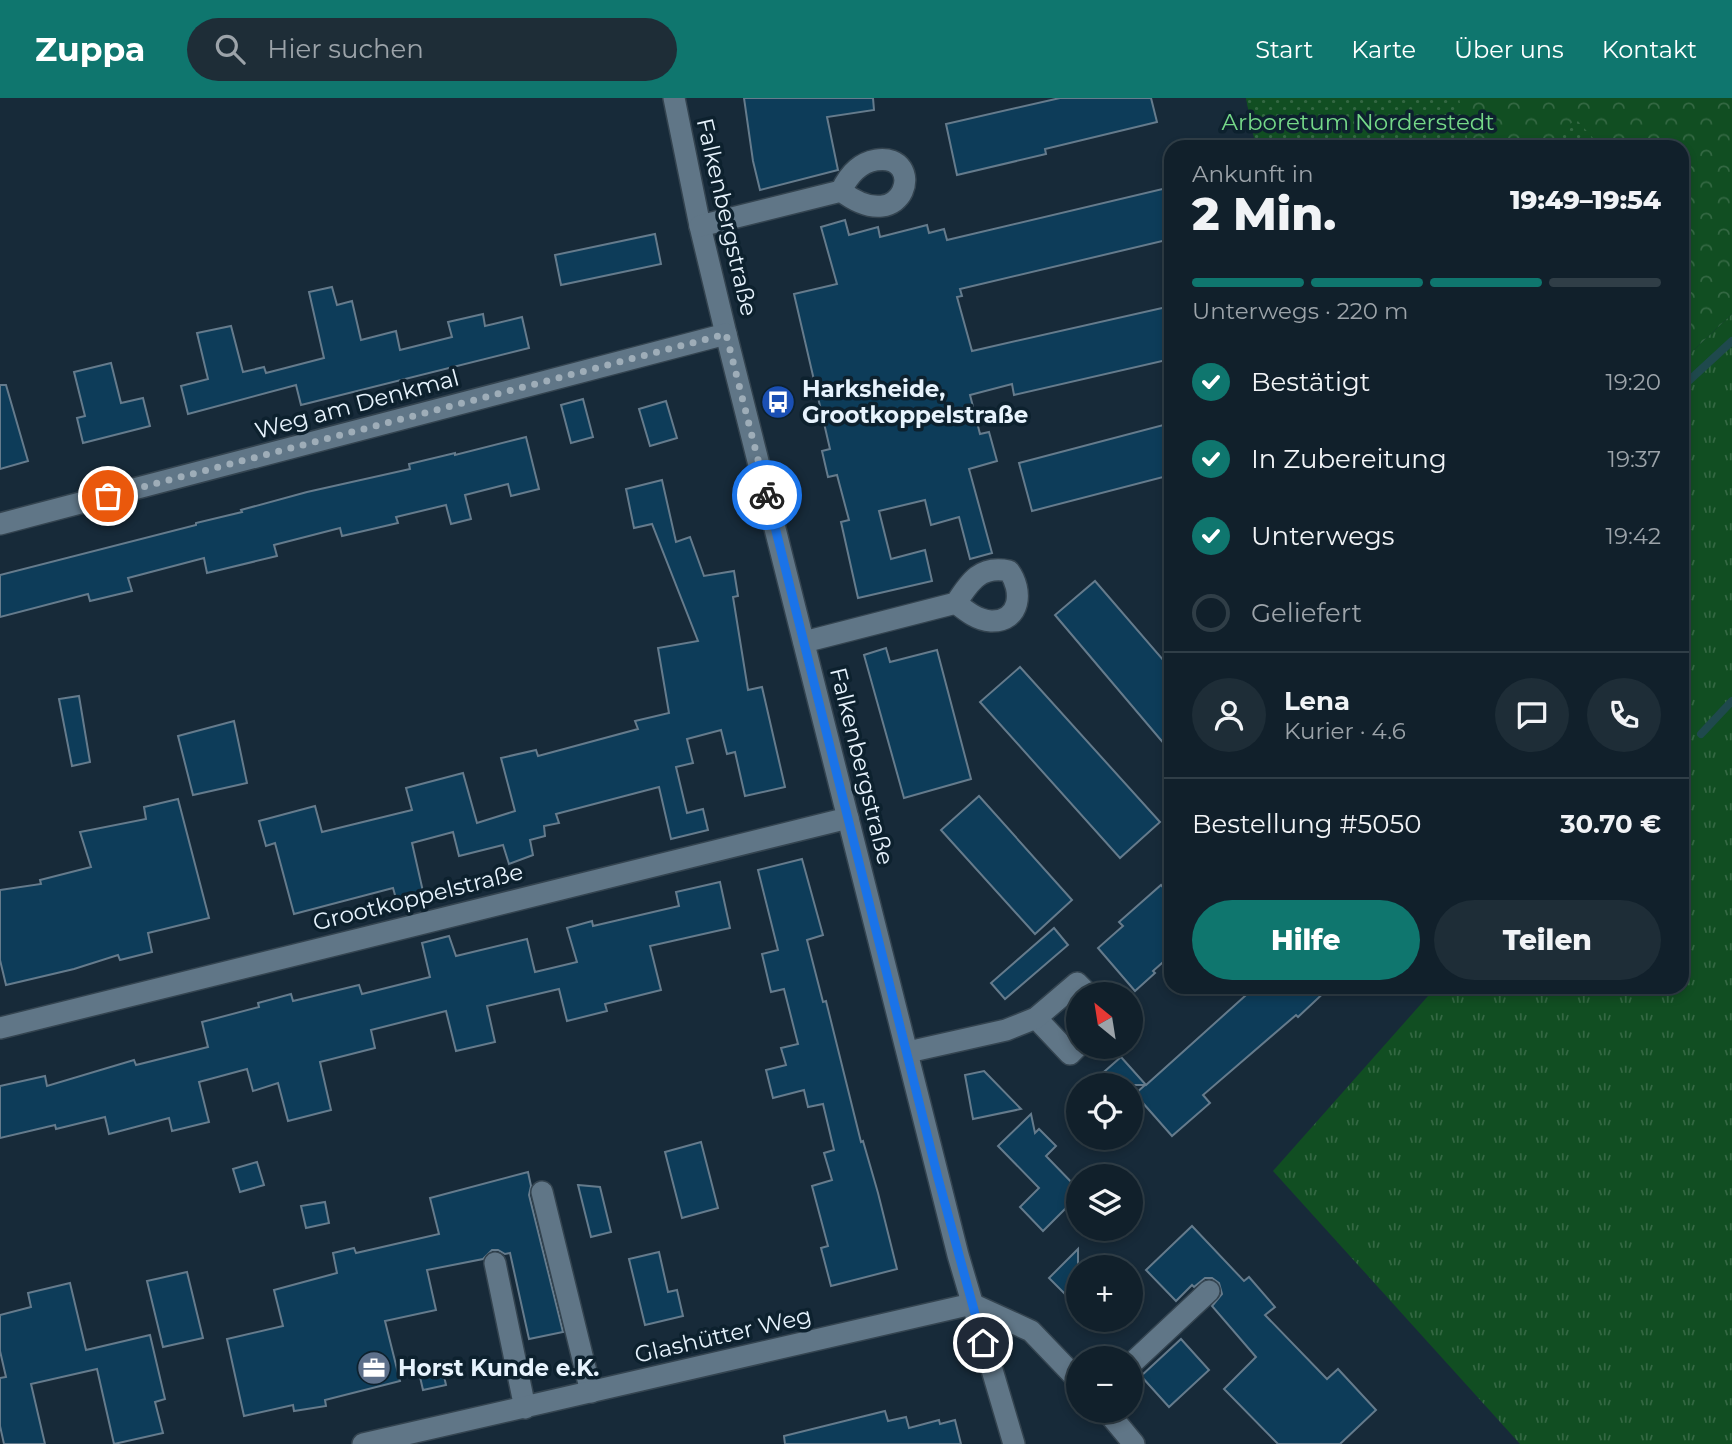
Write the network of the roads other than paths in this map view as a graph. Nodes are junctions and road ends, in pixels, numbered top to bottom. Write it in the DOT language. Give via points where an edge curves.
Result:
graph roads {
  1 [pos="674,98"];
  2 [pos="841,191"];
  3 [pos="700,226"];
  4 [pos="726,334"];
  5 [pos="0,524"];
  6 [pos="956,603"];
  7 [pos="804,642"];
  8 [pos="848,818"];
  9 [pos="1066,992"];
  10 [pos="1036,1018"];
  11 [pos="0,1028"];
  12 [pos="1066,1050"];
  13 [pos="908,1052"];
  14 [pos="542,1192"];
  15 [pos="495,1263"];
  16 [pos="1209,1291"];
  17 [pos="972,1304"];
  18 [pos="1143,1353"];
  19 [pos="1066,1367"];
  20 [pos="591,1392"];
  21 [pos="525,1408"];
  22 [pos="1117,1423"];
  23 [pos="363,1444"];
  24 [pos="1014,1444"];
  25 [pos="1134,1444"];
  1 -- 3 [label="street, Falkenbergstraße"];
  2 -- 3 [label="street"];
  3 -- 4 [label="street, Falkenbergstraße"];
  4 -- 5 [label="street, Weg am Denkmal"];
  4 -- 7 [label="street, Falkenbergstraße"];
  6 -- 7 [label="street"];
  7 -- 8 [label="street, Falkenbergstraße"];
  8 -- 11 [label="street, Grootkoppelstraße"];
  8 -- 13 [label="street, Falkenbergstraße"];
  9 -- 10 [label="street"];
  10 -- 12 [label="street"];
  10 -- 13 [label="street" via="1006,1030"];
  13 -- 17 [label="street, Falkenbergstraße"];
  14 -- 20 [label="street"];
  15 -- 21 [label="street"];
  16 -- 18 [label="street"];
  17 -- 19 [label="street" via="1031,1331"];
  17 -- 20 [label="street, Glashütter Weg"];
  17 -- 24 [label="street, Falkenbergstraße"];
  20 -- 21 [label="street, Glashütter Weg"];
  21 -- 23 [label="street, Glashütter Weg"];
  22 -- 25 [label="street"];
}
